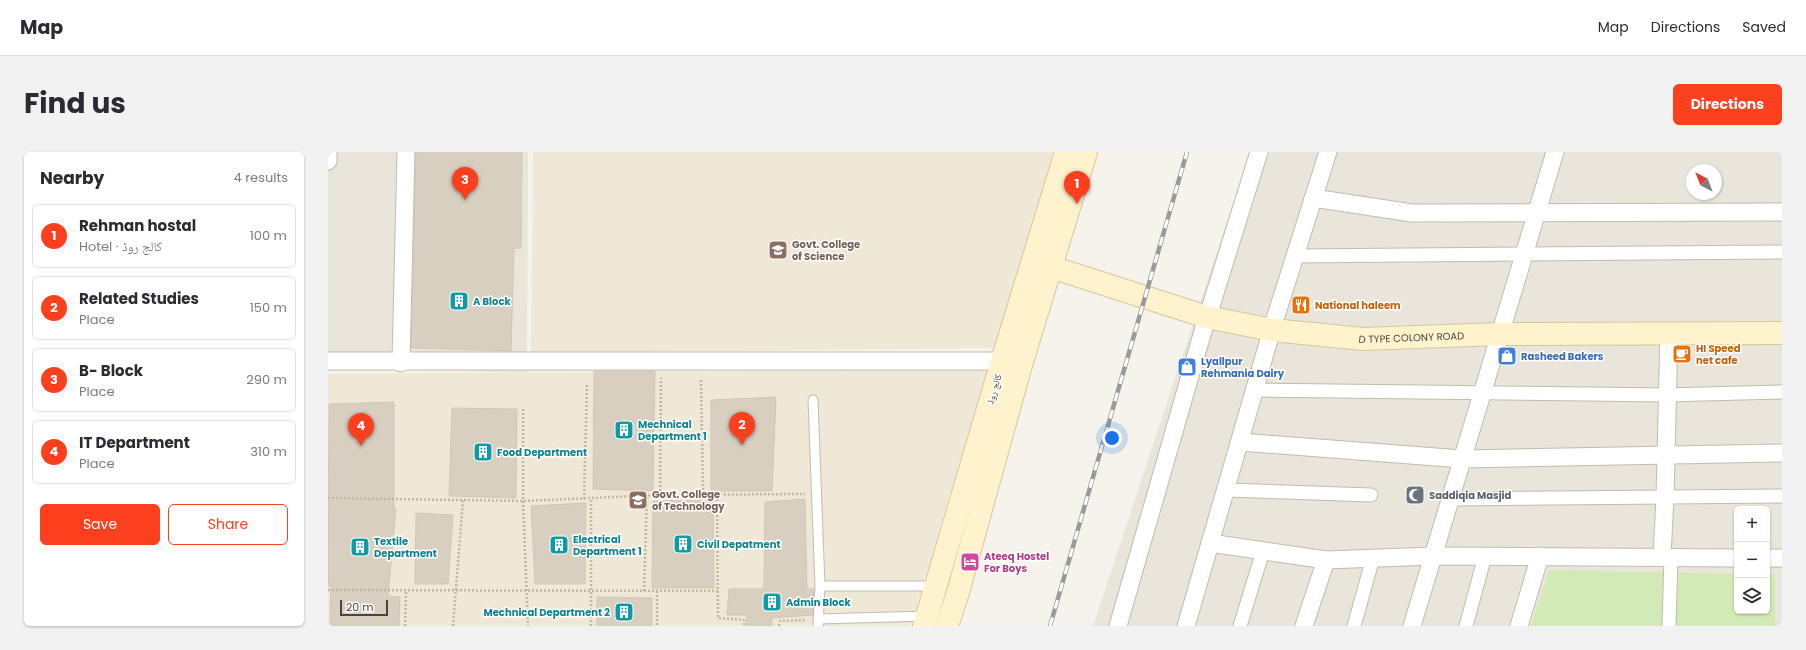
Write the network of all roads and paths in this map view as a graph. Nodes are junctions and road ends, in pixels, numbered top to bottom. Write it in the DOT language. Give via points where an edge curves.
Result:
graph roads {
  1 [pos="328,152"];
  2 [pos="406,152"];
  3 [pos="1066,152"];
  4 [pos="1086,152"];
  5 [pos="1259,152"];
  6 [pos="1328,152"];
  7 [pos="1555,152"];
  8 [pos="328,161"];
  9 [pos="1314,198"];
  10 [pos="1536,212"];
  11 [pos="1782,212"];
  12 [pos="1782,252"];
  13 [pos="1524,254"];
  14 [pos="1295,256"];
  15 [pos="1052,261"];
  16 [pos="1209,312"];
  17 [pos="1782,320"];
  18 [pos="1274,325"];
  19 [pos="1501,329"];
  20 [pos="1669,333"];
  21 [pos="1782,333"];
  22 [pos="1002,361"];
  23 [pos="328,362"];
  24 [pos="401,363"];
  25 [pos="661,377"];
  26 [pos="701,380"];
  27 [pos="587,383"];
  28 [pos="1255,390"];
  29 [pos="1782,392"];
  30 [pos="1482,394"];
  31 [pos="1667,395"];
  32 [pos="813,400"];
  33 [pos="523,409"];
  34 [pos="1240,442"];
  35 [pos="1782,453"];
  36 [pos="1666,455"];
  37 [pos="1462,459"];
  38 [pos="1226,490"];
  39 [pos="816,494"];
  40 [pos="1371,494"];
  41 [pos="660,495"];
  42 [pos="703,495"];
  43 [pos="717,495"];
  44 [pos="647,496"];
  45 [pos="1782,496"];
  46 [pos="328,498"];
  47 [pos="591,498"];
  48 [pos="1665,498"];
  49 [pos="584,499"];
  50 [pos="1450,499"];
  51 [pos="463,500"];
  52 [pos="523,501"];
  53 [pos="1210,543"];
  54 [pos="1263,551"];
  55 [pos="1433,556"];
  56 [pos="1485,556"];
  57 [pos="1540,556"];
  58 [pos="1667,557"];
  59 [pos="1373,558"];
  60 [pos="1734,558"];
  61 [pos="1770,558"];
  62 [pos="1782,558"];
  63 [pos="1326,560"];
  64 [pos="820,586"];
  65 [pos="936,586"];
  66 [pos="328,590"];
  67 [pos="406,590"];
  68 [pos="456,590"];
  69 [pos="528,591"];
  70 [pos="592,591"];
  71 [pos="644,591"];
  72 [pos="657,591"];
  73 [pos="719,592"];
  74 [pos="925,621"];
  75 [pos="818,623"];
  76 [pos="405,626"];
  77 [pos="453,626"];
  78 [pos="528,626"];
  79 [pos="591,626"];
  80 [pos="657,626"];
  81 [pos="744,626"];
  82 [pos="780,626"];
  83 [pos="947,626"];
  84 [pos="1118,626"];
  85 [pos="1186,626"];
  86 [pos="1240,626"];
  87 [pos="1304,626"];
  88 [pos="1354,626"];
  89 [pos="1412,626"];
  90 [pos="1466,626"];
  91 [pos="1519,626"];
  92 [pos="1669,626"];
  1 -- 8 [label="street"];
  2 -- 24 [label="street"];
  3 -- 22 [label="main road, کالج روڈ"];
  4 -- 15 [label="main road, کالج روڈ"];
  5 -- 16 [label="street"];
  6 -- 9 [label="street"];
  7 -- 10 [label="street"];
  9 -- 10 [label="street" via="1412,213"];
  9 -- 14 [label="street"];
  10 -- 11 [label="street"];
  10 -- 13 [label="street"];
  12 -- 13 [label="street"];
  13 -- 14 [label="street"];
  13 -- 19 [label="street"];
  14 -- 18 [label="street"];
  15 -- 16 [label="main road, D TYPE COLONY ROAD"];
  15 -- 83 [label="main road, کالج روڈ" via="1020,365"];
  16 -- 18 [label="main road, D TYPE COLONY ROAD"];
  16 -- 84 [label="street"];
  17 -- 19 [label="main road, D TYPE COLONY ROAD"];
  18 -- 19 [label="main road, D TYPE COLONY ROAD" via="1363,339"];
  18 -- 28 [label="street"];
  19 -- 20 [label="main road, D TYPE COLONY ROAD"];
  19 -- 30 [label="street"];
  20 -- 21 [label="main road, D TYPE COLONY ROAD"];
  20 -- 31 [label="street"];
  22 -- 24 [label="street"];
  22 -- 65 [label="main road, کالج روڈ"];
  23 -- 24 [label="street"];
  25 -- 41 [label="path"];
  26 -- 42 [label="path"];
  27 -- 49 [label="path"];
  28 -- 30 [label="street"];
  28 -- 34 [label="street"];
  29 -- 31 [label="street"];
  30 -- 31 [label="street"];
  30 -- 37 [label="street"];
  31 -- 36 [label="street"];
  32 -- 39 [label="lane"];
  33 -- 52 [label="path"];
  34 -- 37 [label="street"];
  34 -- 38 [label="street"];
  35 -- 36 [label="street"];
  36 -- 37 [label="street"];
  36 -- 48 [label="street"];
  37 -- 50 [label="street"];
  38 -- 40 [label="street"];
  38 -- 53 [label="street"];
  39 -- 43 [label="path"];
  39 -- 64 [label="lane"];
  41 -- 42 [label="path"];
  41 -- 44 [label="path"];
  42 -- 43 [label="path"];
  43 -- 73 [label="path"];
  44 -- 47 [label="path"];
  44 -- 71 [label="path"];
  45 -- 48 [label="street"];
  46 -- 51 [label="path"];
  47 -- 49 [label="path"];
  47 -- 70 [label="path"];
  48 -- 50 [label="street"];
  48 -- 58 [label="street"];
  49 -- 52 [label="path"];
  50 -- 55 [label="street"];
  51 -- 52 [label="path"];
  51 -- 68 [label="path"];
  52 -- 69 [label="path"];
  53 -- 54 [label="street"];
  53 -- 85 [label="street"];
  54 -- 63 [label="street"];
  54 -- 86 [label="street"];
  55 -- 56 [label="street"];
  55 -- 59 [label="street"];
  55 -- 89 [label="street"];
  56 -- 57 [label="street"];
  56 -- 90 [label="street"];
  57 -- 58 [label="street"];
  57 -- 91 [label="street"];
  58 -- 60 [label="street"];
  58 -- 92 [label="street"];
  59 -- 63 [label="street"];
  59 -- 88 [label="street"];
  61 -- 62 [label="street"];
  63 -- 87 [label="street"];
  64 -- 65 [label="lane"];
  64 -- 75 [label="lane"];
  65 -- 74 [label="main road, کالج روڈ"];
  66 -- 67 [label="path"];
  67 -- 68 [label="path"];
  67 -- 76 [label="path"];
  68 -- 69 [label="path"];
  68 -- 77 [label="path"];
  69 -- 70 [label="path"];
  69 -- 78 [label="path"];
  70 -- 71 [label="path"];
  70 -- 79 [label="path"];
  71 -- 72 [label="path"];
  72 -- 73 [label="path"];
  72 -- 80 [label="path"];
  73 -- 81 [label="path" via="718,618 744,620"];
  74 -- 75 [label="lane"];
  75 -- 82 [label="path" via="780,621"];
}
